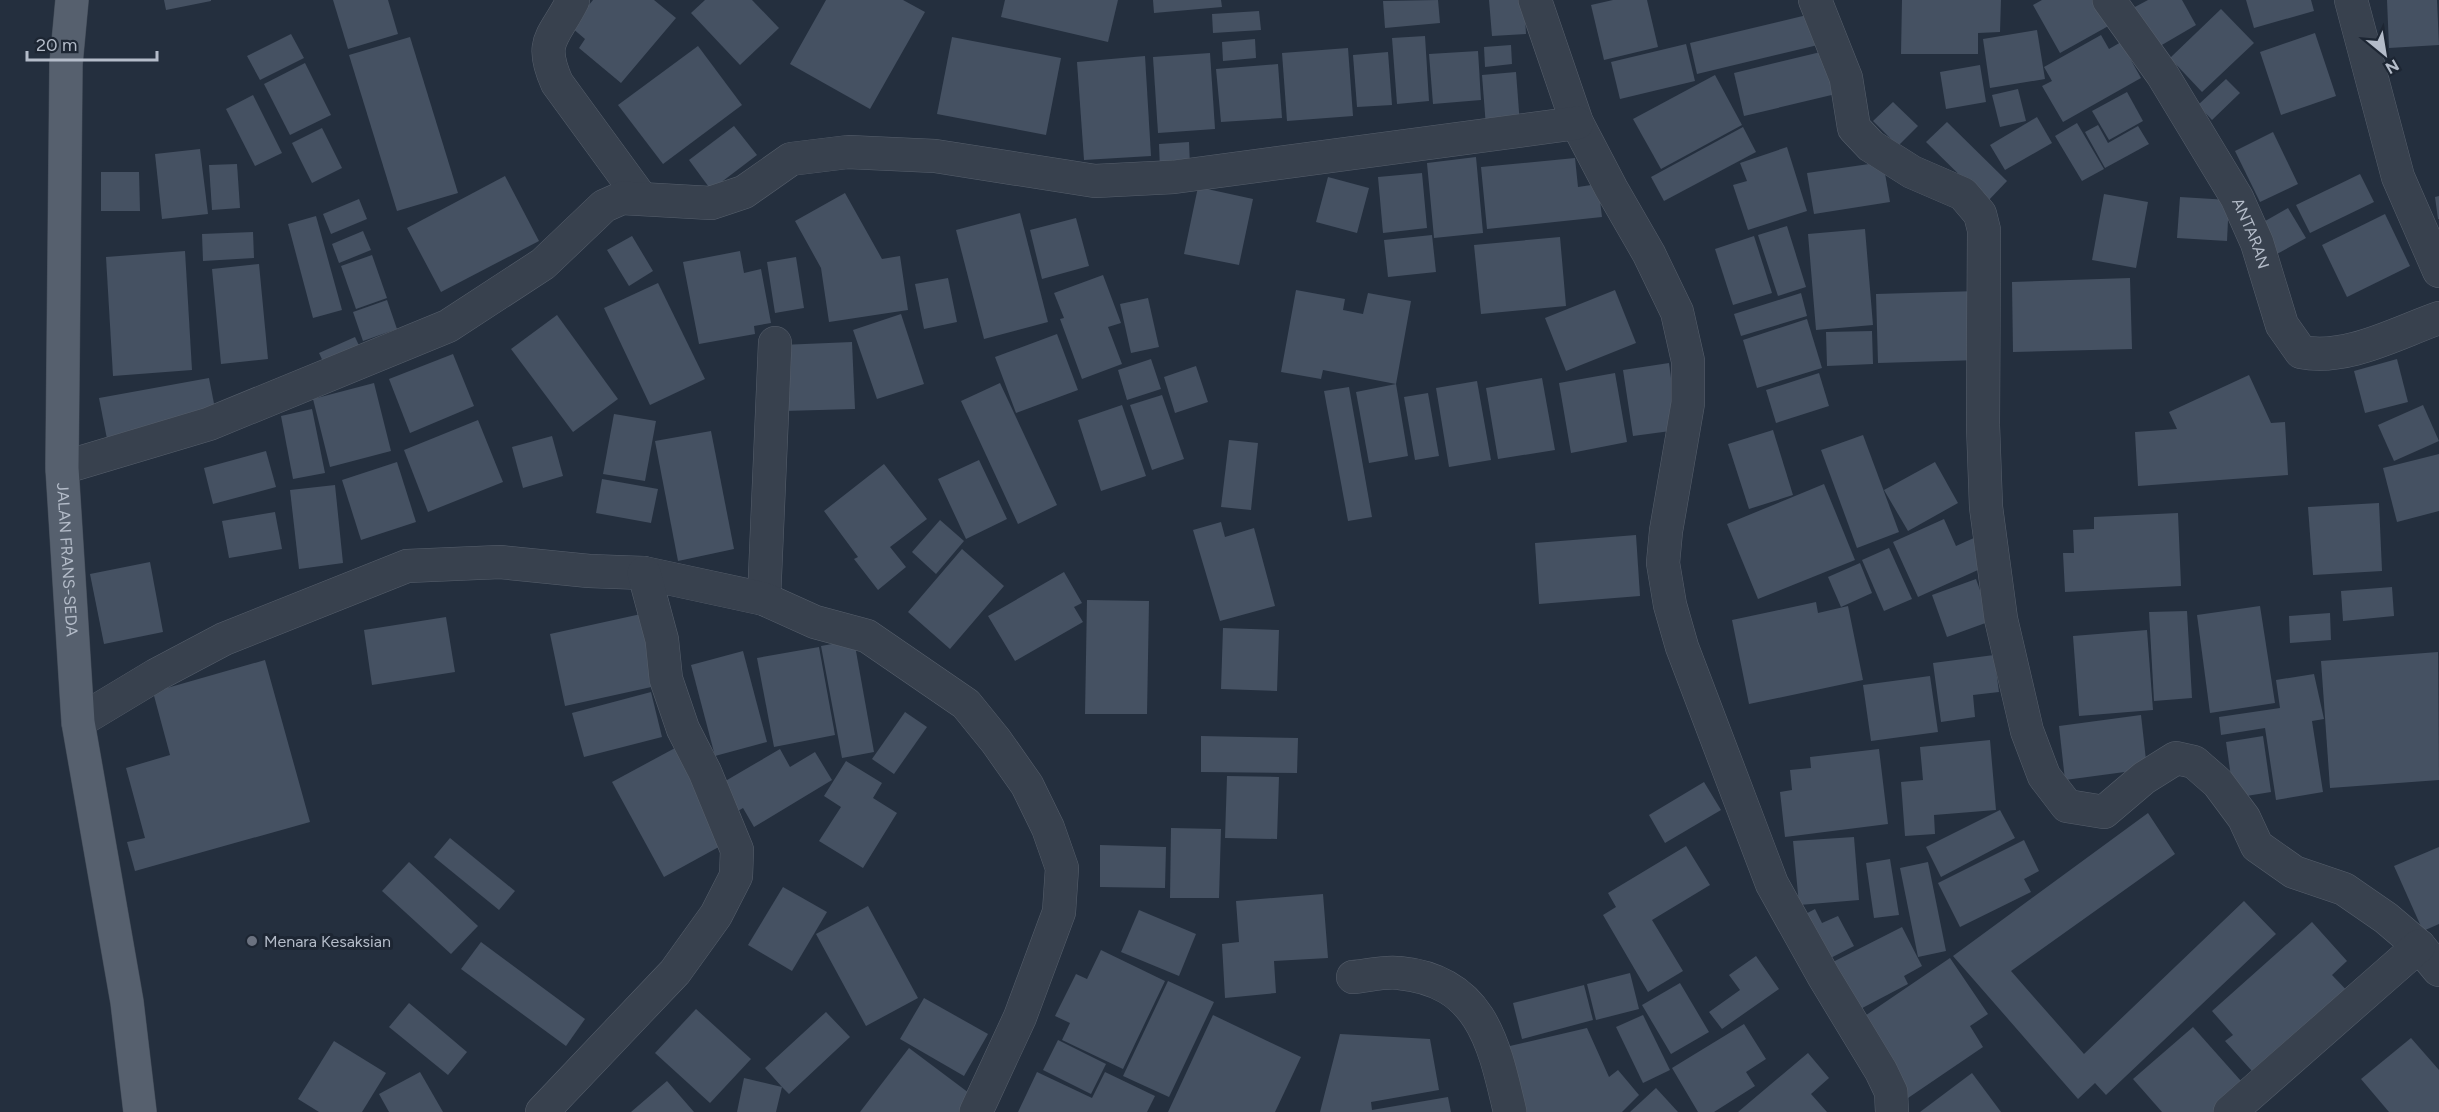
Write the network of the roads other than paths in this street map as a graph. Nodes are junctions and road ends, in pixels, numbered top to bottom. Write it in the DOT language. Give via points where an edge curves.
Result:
graph roads {
  1 [pos="72,0"];
  2 [pos="573,0"];
  3 [pos="1535,0"];
  4 [pos="1815,0"];
  5 [pos="2109,0"];
  6 [pos="2351,0"];
  7 [pos="1577,123"];
  8 [pos="641,198"];
  9 [pos="2439,272"];
  10 [pos="2439,318"];
  11 [pos="776,343"];
  12 [pos="62,468"];
  13 [pos="644,573"];
  14 [pos="764,599"];
  15 [pos="78,722"];
  16 [pos="2419,946"];
  17 [pos="2439,970"];
  18 [pos="1353,977"];
  19 [pos="140,1112"];
  20 [pos="542,1112"];
  21 [pos="976,1112"];
  22 [pos="1510,1112"];
  23 [pos="1892,1112"];
  24 [pos="2230,1112"];
  1 -- 12 [label="main road, JALAN FRANS-SEDA" via="66,64"];
  2 -- 8 [label="street" via="546,48 548,63 557,83"];
  3 -- 7 [label="street"];
  4 -- 16 [label="street" via="1846,78 1854,128 1870,147 1912,172 1963,194 1980,214 1984,230 1986,507 2001,619 2027,731 2044,776 2067,806 2104,812 2144,778 2176,758 2194,762 2225,792 2244,818 2257,846 2294,872 2344,889"];
  5 -- 10 [label="street, ANTARAN" via="2162,74 2237,198 2257,243 2282,325 2301,352 2320,356 2344,352"];
  6 -- 9 [label="street" via="2398,177"];
  7 -- 8 [label="street" via="1174,177 1095,181 935,156 848,152 791,159 744,192 711,203"];
  7 -- 23 [label="street" via="1677,312 1688,361 1688,403 1663,563 1682,647 1772,884 1881,1071 1891,1092"];
  8 -- 12 [label="street" via="622,198 604,206 543,264 448,326 209,424"];
  11 -- 14 [label="street"];
  12 -- 15 [label="main road, JALAN FRANS-SEDA"];
  13 -- 14 [label="street"];
  13 -- 15 [label="street" via="589,572 500,562 407,566 224,639"];
  13 -- 20 [label="street" via="662,640 666,679 683,729 737,850 736,876 716,915 675,972"];
  14 -- 21 [label="street" via="815,622 867,636 966,704 1027,785 1048,828 1062,868 1059,912 1020,1017"];
  15 -- 19 [label="main road, JALAN FRANS-SEDA" via="127,1002"];
  16 -- 17 [label="street"];
  16 -- 24 [label="street"];
  18 -- 22 [label="street" via="1398,972 1428,979 1463,996 1481,1018 1495,1046"];
}
